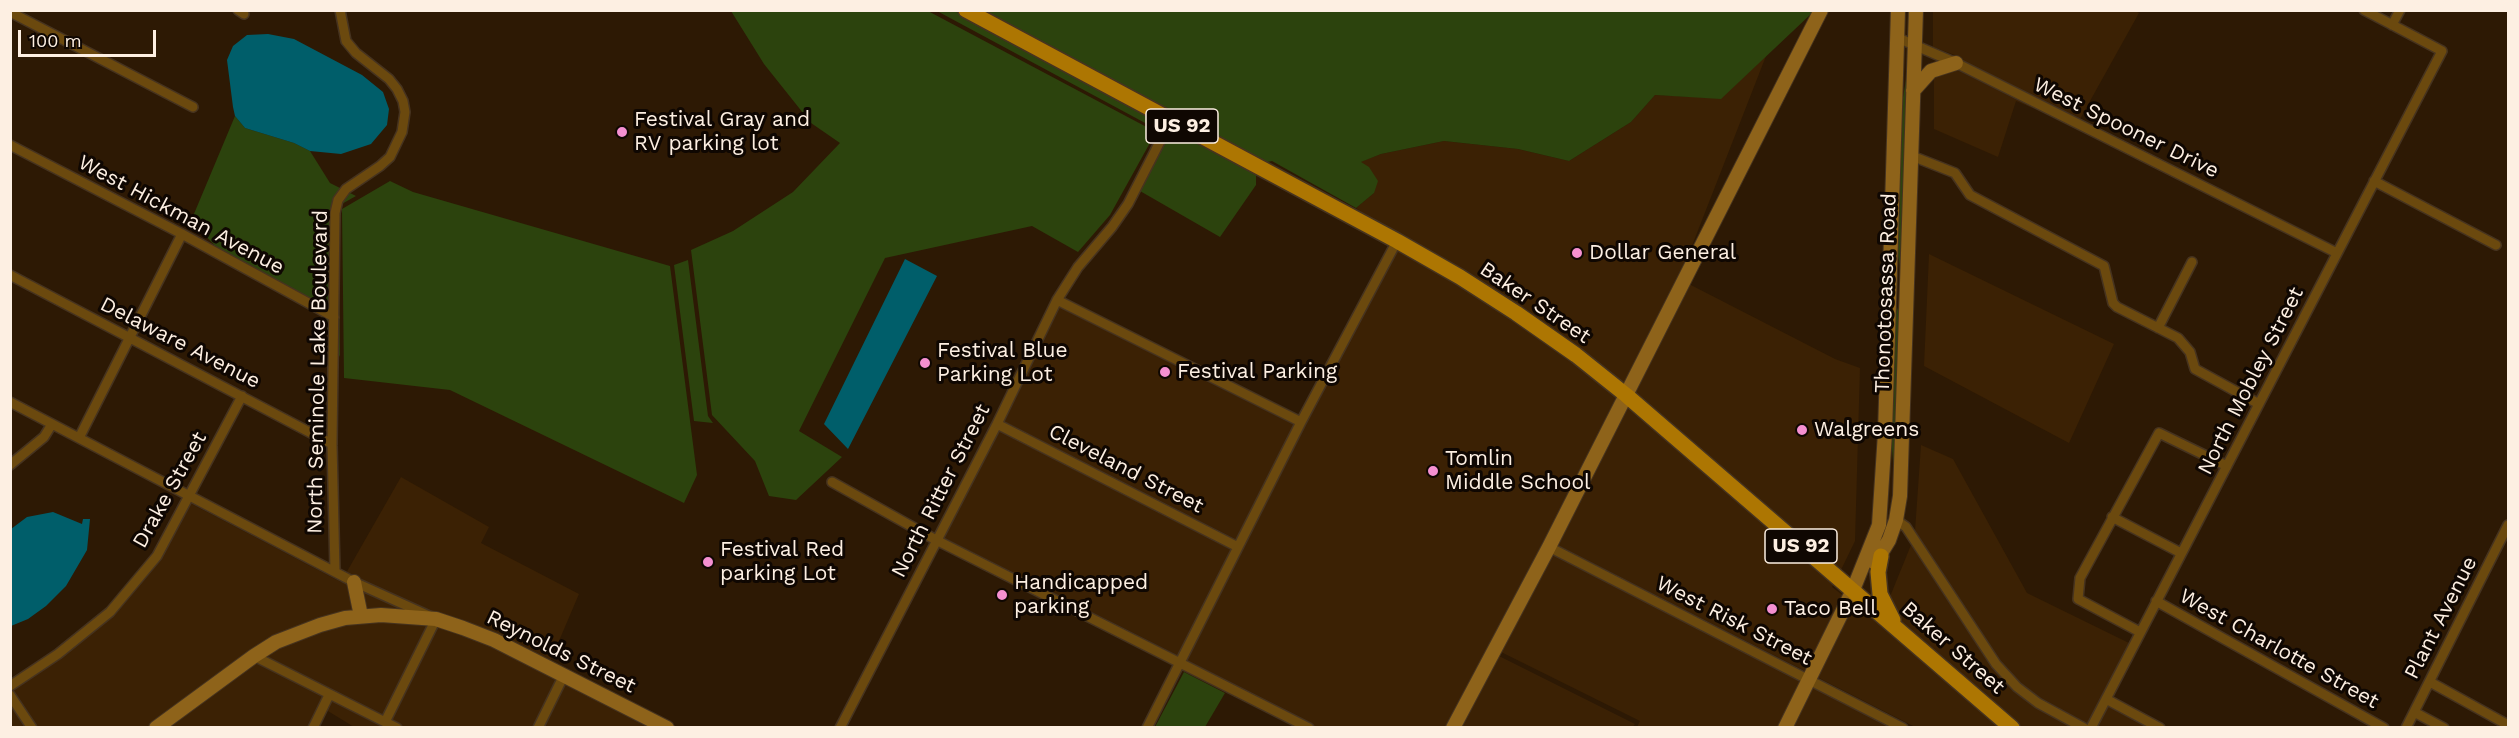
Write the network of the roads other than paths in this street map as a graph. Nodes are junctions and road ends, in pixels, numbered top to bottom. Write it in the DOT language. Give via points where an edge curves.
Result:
graph roads {
  1 [pos="340,10"];
  2 [pos="966,10"];
  3 [pos="1821,10"];
  4 [pos="1898,10"];
  5 [pos="1916,10"];
  6 [pos="2364,10"];
  7 [pos="2400,10"];
  8 [pos="10,12"];
  9 [pos="2392,25"];
  10 [pos="1898,38"];
  11 [pos="1915,44"];
  12 [pos="1956,63"];
  13 [pos="1913,91"];
  14 [pos="193,107"];
  15 [pos="1171,120"];
  16 [pos="10,146"];
  17 [pos="1912,156"];
  18 [pos="2374,181"];
  19 [pos="182,234"];
  20 [pos="1397,241"];
  21 [pos="2496,245"];
  22 [pos="2337,253"];
  23 [pos="2192,262"];
  24 [pos="10,275"];
  25 [pos="1057,300"];
  26 [pos="334,317"];
  27 [pos="2158,328"];
  28 [pos="130,339"];
  29 [pos="1626,395"];
  30 [pos="242,396"];
  31 [pos="10,402"];
  32 [pos="2259,404"];
  33 [pos="1301,422"];
  34 [pos="52,424"];
  35 [pos="997,424"];
  36 [pos="79,438"];
  37 [pos="332,444"];
  38 [pos="10,465"];
  39 [pos="2227,466"];
  40 [pos="832,482"];
  41 [pos="1882,486"];
  42 [pos="190,496"];
  43 [pos="2112,517"];
  44 [pos="1896,520"];
  45 [pos="2508,525"];
  46 [pos="1876,536"];
  47 [pos="936,540"];
  48 [pos="1238,547"];
  49 [pos="1549,547"];
  50 [pos="2181,553"];
  51 [pos="1881,556"];
  52 [pos="335,571"];
  53 [pos="354,582"];
  54 [pos="1853,590"];
  55 [pos="2156,602"];
  56 [pos="361,616"];
  57 [pos="436,620"];
  58 [pos="1895,626"];
  59 [pos="2140,632"];
  60 [pos="254,656"];
  61 [pos="1180,663"];
  62 [pos="564,675"];
  63 [pos="1810,680"];
  64 [pos="2430,682"];
  65 [pos="10,686"];
  66 [pos="10,695"];
  67 [pos="329,695"];
  68 [pos="2106,699"];
  69 [pos="2414,712"];
  70 [pos="385,722"];
  71 [pos="2508,725"];
  72 [pos="32,728"];
  73 [pos="156,728"];
  74 [pos="313,728"];
  75 [pos="397,728"];
  76 [pos="538,728"];
  77 [pos="666,728"];
  78 [pos="840,728"];
  79 [pos="1147,728"];
  80 [pos="1309,728"];
  81 [pos="1453,728"];
  82 [pos="1785,728"];
  83 [pos="1904,728"];
  84 [pos="2012,728"];
  85 [pos="2084,728"];
  86 [pos="2091,728"];
  87 [pos="2160,728"];
  88 [pos="2384,728"];
  89 [pos="2406,728"];
  90 [pos="2444,728"];
  1 -- 26 [label="street, North Seminole Lake Boulevard" via="346,41 393,84 405,112 402,132 390,157 346,189 338,200"];
  2 -- 15 [label="main road, Baker Street / US 92"];
  3 -- 29 [label="main road"];
  4 -- 10 [label="main road, Thonotosassa Road"];
  5 -- 11 [label="main road, Thonotosassa Road"];
  6 -- 9 [label="street"];
  7 -- 9 [label="street"];
  8 -- 14 [label="street"];
  9 -- 18 [label="street, North Mobley Street" via="2442,51"];
  10 -- 11 [label="street, West Spooner Drive"];
  10 -- 41 [label="main road, Thonotosassa Road"];
  11 -- 12 [label="street, West Spooner Drive"];
  11 -- 13 [label="main road, Thonotosassa Road"];
  12 -- 13 [label="main road" via="1931,71"];
  12 -- 22 [label="street, West Spooner Drive"];
  13 -- 17 [label="main road, Thonotosassa Road"];
  15 -- 20 [label="main road, Baker Street / US 92"];
  15 -- 25 [label="street, North Ritter Street" via="1123,212"];
  16 -- 19 [label="street, West Hickman Avenue"];
  17 -- 27 [label="street" via="1955,173 1970,195 2104,266 2116,307"];
  17 -- 44 [label="main road, Thonotosassa Road" via="1903,433"];
  18 -- 21 [label="street"];
  18 -- 22 [label="street, North Mobley Street"];
  19 -- 26 [label="street, West Hickman Avenue"];
  19 -- 28 [label="street"];
  20 -- 29 [label="main road, Baker Street / US 92" via="1516,313"];
  20 -- 33 [label="street"];
  22 -- 32 [label="street, North Mobley Street"];
  23 -- 27 [label="street"];
  24 -- 28 [label="street, Delaware Avenue"];
  25 -- 33 [label="street"];
  25 -- 35 [label="street, North Ritter Street"];
  26 -- 37 [label="street, North Seminole Lake Boulevard"];
  27 -- 32 [label="street" via="2185,344 2195,369"];
  28 -- 30 [label="street, Delaware Avenue"];
  28 -- 36 [label="street"];
  29 -- 49 [label="main road"];
  29 -- 54 [label="main road, Baker Street / US 92"];
  30 -- 37 [label="street, Delaware Avenue"];
  30 -- 42 [label="street, Drake Street"];
  31 -- 34 [label="street, Reynolds Street"];
  32 -- 39 [label="street, North Mobley Street"];
  33 -- 48 [label="street"];
  34 -- 36 [label="street, Reynolds Street"];
  34 -- 38 [label="street"];
  35 -- 47 [label="street, North Ritter Street"];
  35 -- 48 [label="street, Cleveland Street"];
  36 -- 42 [label="street, Reynolds Street"];
  37 -- 52 [label="street, North Seminole Lake Boulevard"];
  39 -- 43 [label="street" via="2158,433"];
  39 -- 50 [label="street, North Mobley Street"];
  40 -- 47 [label="street"];
  41 -- 44 [label="main road"];
  41 -- 46 [label="main road, Thonotosassa Road"];
  42 -- 52 [label="street, Reynolds Street"];
  42 -- 65 [label="street, Drake Street" via="157,556 110,612"];
  43 -- 50 [label="street"];
  43 -- 59 [label="street" via="2080,578 2078,600"];
  44 -- 46 [label="main road"];
  44 -- 51 [label="main road, Thonotosassa Road"];
  44 -- 85 [label="street" via="1906,529 1996,664 2038,703"];
  45 -- 64 [label="street, Plant Avenue"];
  46 -- 54 [label="main road, Thonotosassa Road"];
  47 -- 61 [label="street"];
  47 -- 78 [label="street, North Ritter Street"];
  48 -- 61 [label="street"];
  49 -- 63 [label="street, West Risk Street"];
  49 -- 81 [label="main road"];
  50 -- 55 [label="street, North Mobley Street"];
  51 -- 54 [label="main road, Thonotosassa Road"];
  51 -- 58 [label="main road" via="1880,594"];
  52 -- 53 [label="street, Reynolds Street"];
  53 -- 56 [label="main road"];
  53 -- 57 [label="street, Reynolds Street"];
  54 -- 58 [label="main road, Baker Street / US 92"];
  54 -- 63 [label="main road"];
  55 -- 59 [label="street, North Mobley Street"];
  55 -- 88 [label="street, West Charlotte Street"];
  56 -- 57 [label="main road, Reynolds Street"];
  56 -- 60 [label="main road, Reynolds Street" via="294,634"];
  57 -- 62 [label="main road, Reynolds Street" via="494,640"];
  57 -- 70 [label="street"];
  58 -- 84 [label="main road, Baker Street / US 92"];
  59 -- 68 [label="street, North Mobley Street"];
  60 -- 67 [label="street"];
  60 -- 73 [label="main road, Reynolds Street"];
  61 -- 79 [label="street"];
  61 -- 80 [label="street"];
  62 -- 76 [label="street"];
  62 -- 77 [label="main road, Reynolds Street"];
  63 -- 82 [label="main road"];
  63 -- 83 [label="street, West Risk Street"];
  64 -- 69 [label="street, Plant Avenue"];
  64 -- 71 [label="street"];
  66 -- 72 [label="street"];
  67 -- 70 [label="street"];
  67 -- 74 [label="street"];
  68 -- 86 [label="street, North Mobley Street"];
  68 -- 87 [label="street"];
  69 -- 89 [label="street, Plant Avenue"];
  69 -- 90 [label="street"];
  70 -- 75 [label="street"];
}
